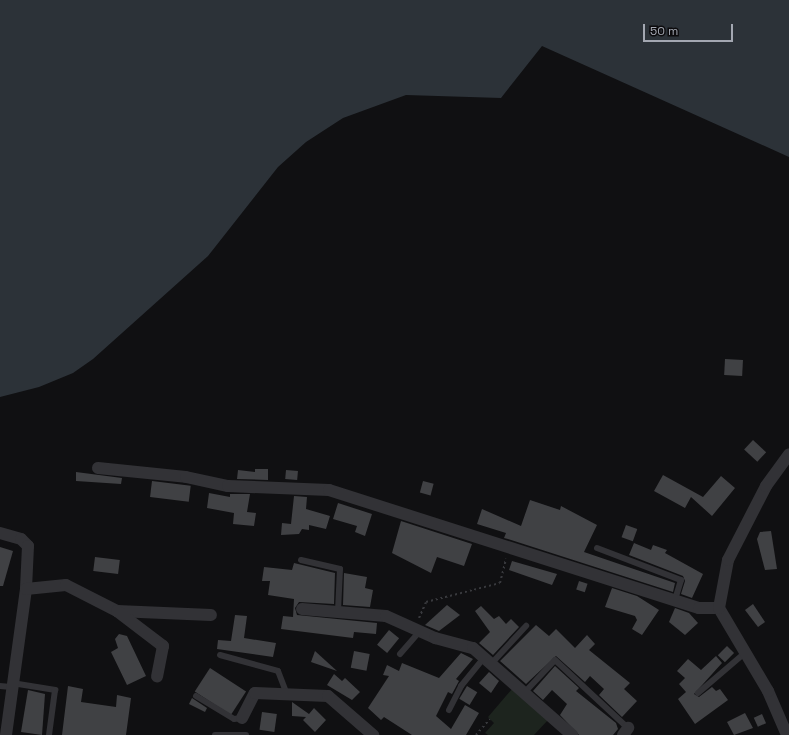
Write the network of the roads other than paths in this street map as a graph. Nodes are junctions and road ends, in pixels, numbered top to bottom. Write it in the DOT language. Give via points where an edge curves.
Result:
graph roads {
  1 [pos="789,454"];
  2 [pos="98,468"];
  3 [pos="0,533"];
  4 [pos="598,548"];
  5 [pos="301,560"];
  6 [pos="26,589"];
  7 [pos="675,600"];
  8 [pos="719,608"];
  9 [pos="302,609"];
  10 [pos="117,611"];
  11 [pos="338,612"];
  12 [pos="211,615"];
  13 [pos="526,626"];
  14 [pos="417,630"];
  15 [pos="746,652"];
  16 [pos="400,654"];
  17 [pos="220,655"];
  18 [pos="487,661"];
  19 [pos="157,676"];
  20 [pos="8,685"];
  21 [pos="524,693"];
  22 [pos="698,693"];
  23 [pos="286,695"];
  24 [pos="196,696"];
  25 [pos="449,710"];
  26 [pos="242,718"];
  27 [pos="626,732"];
  28 [pos="6,735"];
  29 [pos="49,735"];
  30 [pos="215,735"];
  31 [pos="246,735"];
  32 [pos="373,735"];
  33 [pos="572,735"];
  34 [pos="787,735"];
  1 -- 8 [label="street" via="766,486 728,560"];
  2 -- 7 [label="street" via="186,477 228,486 329,490"];
  3 -- 6 [label="street" via="21,539 28,546"];
  4 -- 7 [label="lane" via="681,580"];
  5 -- 11 [label="lane" via="340,569"];
  6 -- 10 [label="street" via="66,585"];
  6 -- 20 [label="street"];
  7 -- 8 [label="street" via="699,608"];
  8 -- 15 [label="street"];
  9 -- 11 [label="street"];
  10 -- 12 [label="street"];
  10 -- 19 [label="street" via="163,646"];
  11 -- 14 [label="street" via="386,616"];
  13 -- 18 [label="lane"];
  14 -- 16 [label="lane"];
  14 -- 18 [label="street" via="473,648"];
  15 -- 22 [label="lane"];
  15 -- 34 [label="street"];
  17 -- 23 [label="lane" via="278,670"];
  18 -- 21 [label="street"];
  18 -- 25 [label="lane" via="461,686"];
  20 -- 28 [label="street"];
  20 -- 29 [label="lane" via="54,690"];
  21 -- 27 [label="lane" via="555,660"];
  21 -- 33 [label="street"];
  23 -- 26 [label="street" via="255,693"];
  23 -- 32 [label="street" via="328,696"];
  24 -- 26 [label="lane" via="234,719"];
  30 -- 31 [label="lane"];
}
